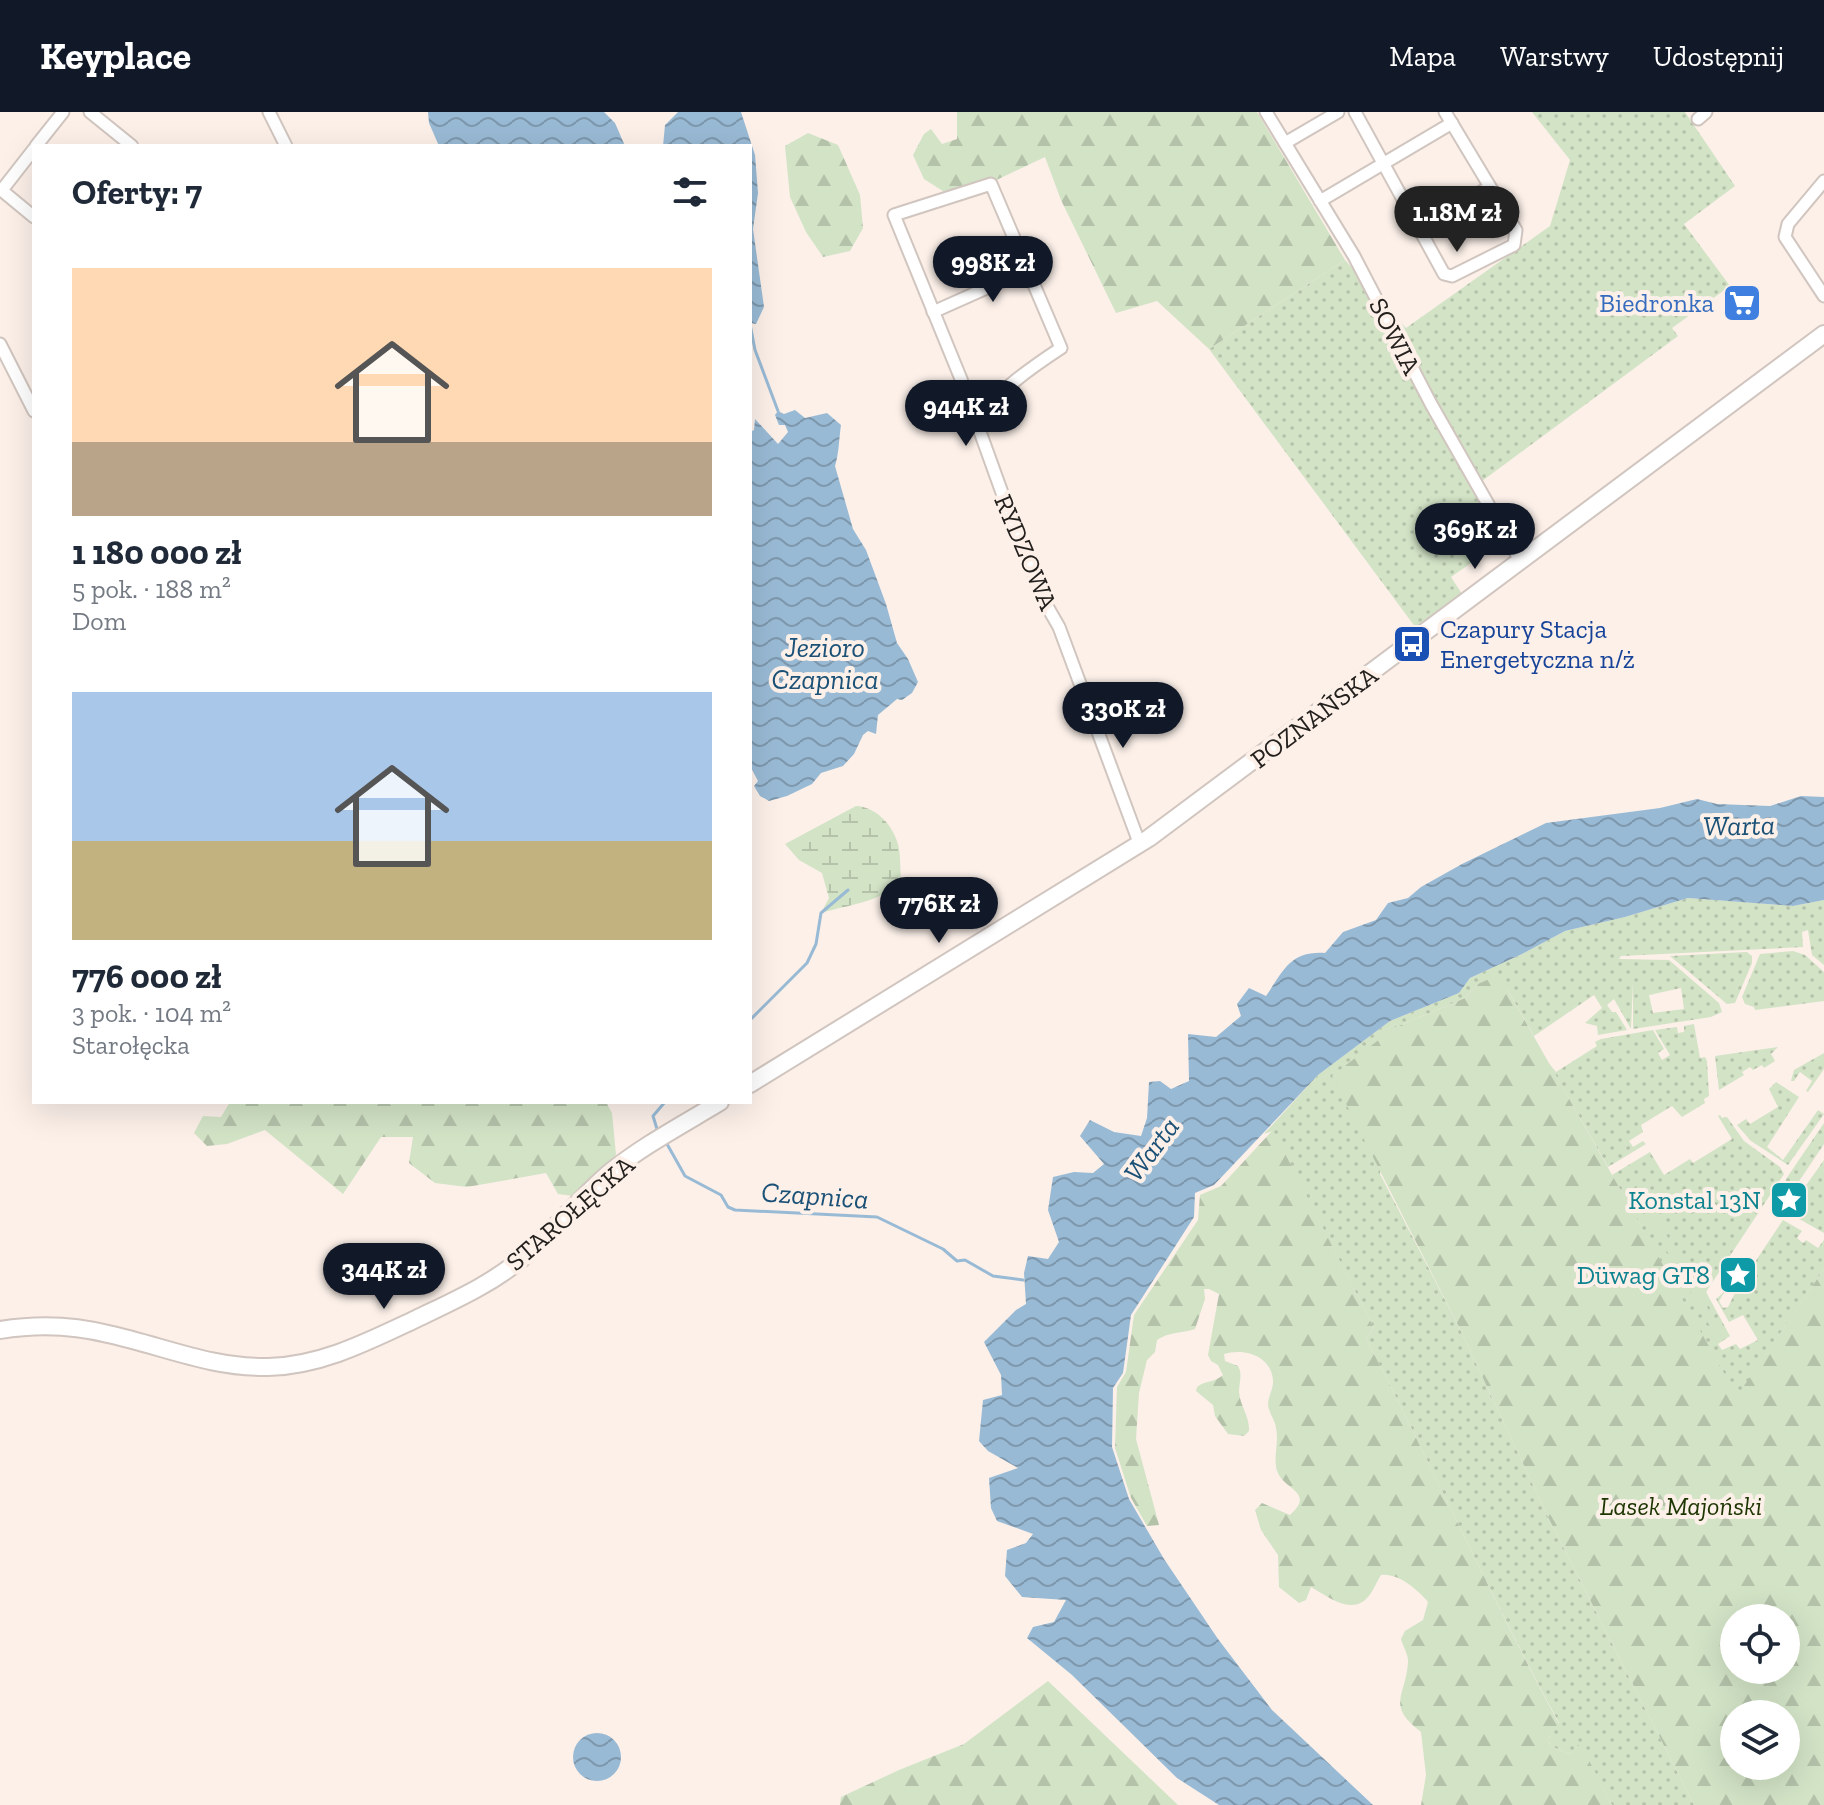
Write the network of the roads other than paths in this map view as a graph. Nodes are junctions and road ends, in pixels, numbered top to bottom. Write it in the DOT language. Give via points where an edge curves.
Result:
graph roads {
  1 [pos="63,112"];
  2 [pos="90,112"];
  3 [pos="269,112"];
  4 [pos="1266,112"];
  5 [pos="1338,112"];
  6 [pos="1355,112"];
  7 [pos="1445,112"];
  8 [pos="1452,123"];
  9 [pos="1285,143"];
  10 [pos="37,144"];
  11 [pos="130,144"];
  12 [pos="285,144"];
  13 [pos="32,151"];
  14 [pos="1383,164"];
  15 [pos="1824,181"];
  16 [pos="1490,187"];
  17 [pos="1,190"];
  18 [pos="1320,201"];
  19 [pos="32,215"];
  20 [pos="1418,226"];
  21 [pos="1027,270"];
  22 [pos="1824,296"];
  23 [pos="939,309"];
  24 [pos="1824,334"];
  25 [pos="0,344"];
  26 [pos="32,407"];
  27 [pos="975,420"];
  28 [pos="1521,562"];
  29 [pos="1145,842"];
  30 [pos="752,1083"];
  31 [pos="717,1104"];
  32 [pos="0,1330"];
  1 -- 10 [label="street"];
  2 -- 11 [label="street"];
  3 -- 12 [label="street"];
  4 -- 9 [label="street, SOWIA"];
  5 -- 9 [label="street"];
  6 -- 14 [label="street"];
  7 -- 8 [label="street"];
  8 -- 14 [label="street"];
  8 -- 16 [label="street"];
  9 -- 18 [label="street, SOWIA"];
  13 -- 17 [label="street"];
  14 -- 18 [label="street"];
  14 -- 20 [label="street"];
  15 -- 22 [label="street" via="1788,224 1785,237"];
  16 -- 20 [label="street"];
  16 -- 20 [label="street" via="1516,230 1514,245 1452,276 1444,274"];
  17 -- 19 [label="street"];
  18 -- 28 [label="street, SOWIA"];
  21 -- 23 [label="street"];
  21 -- 23 [label="street, RYDZOWA" via="991,184 894,215"];
  21 -- 27 [label="street" via="1061,348 1017,377"];
  23 -- 27 [label="street, RYDZOWA"];
  24 -- 28 [label="street, POZNAŃSKA"];
  25 -- 26 [label="street"];
  27 -- 29 [label="street, RYDZOWA" via="1040,594"];
  28 -- 29 [label="street, POZNAŃSKA"];
  29 -- 30 [label="street"];
  31 -- 32 [label="street, STAROŁĘCKA" via="618,1167 532,1250 490,1281 334,1354 280,1366 237,1366 93,1331 45,1326"];
}
